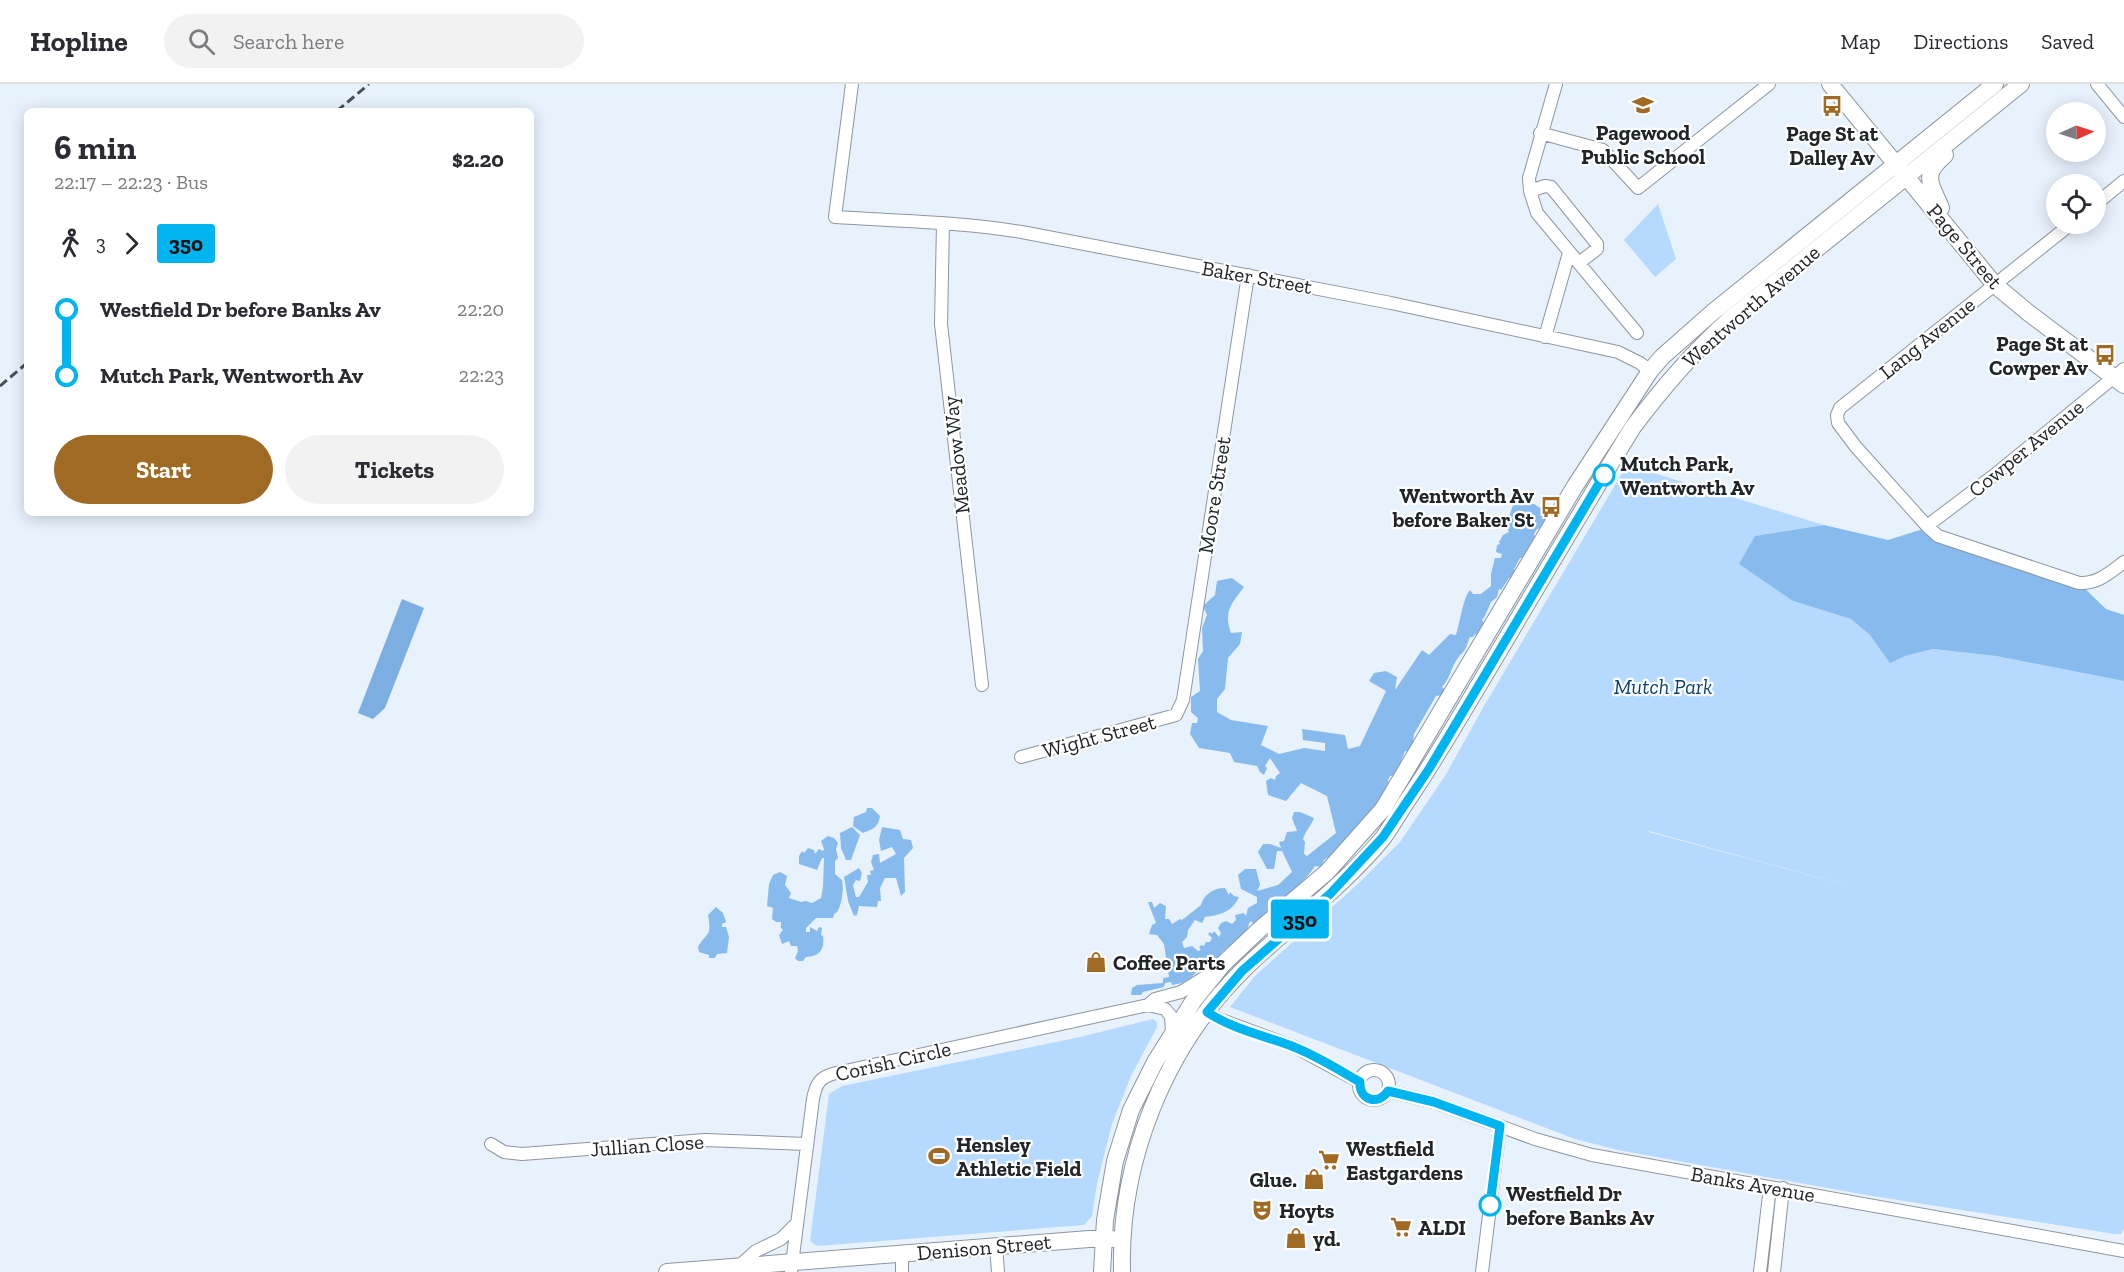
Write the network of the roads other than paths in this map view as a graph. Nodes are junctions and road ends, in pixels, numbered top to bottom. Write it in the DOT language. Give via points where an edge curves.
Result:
graph roads {
  1 [pos="852,84"];
  2 [pos="1556,84"];
  3 [pos="1769,84"];
  4 [pos="1830,84"];
  5 [pos="1995,84"];
  6 [pos="2021,84"];
  7 [pos="2097,84"];
  8 [pos="2124,117"];
  9 [pos="1973,124"];
  10 [pos="1540,133"];
  11 [pos="1894,164"];
  12 [pos="1907,177"];
  13 [pos="2124,181"];
  14 [pos="1530,191"];
  15 [pos="2106,196"];
  16 [pos="943,223"];
  17 [pos="1953,234"];
  18 [pos="2059,234"];
  19 [pos="1569,253"];
  20 [pos="1579,263"];
  21 [pos="1248,275"];
  22 [pos="1995,285"];
  23 [pos="1637,333"];
  24 [pos="1545,337"];
  25 [pos="1650,371"];
  26 [pos="2121,377"];
  27 [pos="1665,384"];
  28 [pos="1927,526"];
  29 [pos="2124,562"];
  30 [pos="981,685"];
  31 [pos="1176,715"];
  32 [pos="1021,757"];
  33 [pos="1222,964"];
  34 [pos="1194,1000"];
  35 [pos="1148,1005"];
  36 [pos="1207,1012"];
  37 [pos="1173,1032"];
  38 [pos="1360,1082"];
  39 [pos="1388,1091"];
  40 [pos="1500,1126"];
  41 [pos="491,1144"];
  42 [pos="806,1144"];
  43 [pos="1770,1187"];
  44 [pos="1783,1188"];
  45 [pos="797,1223"];
  46 [pos="1103,1239"];
  47 [pos="1121,1239"];
  48 [pos="996,1246"];
  49 [pos="2124,1251"];
  50 [pos="902,1254"];
  51 [pos="739,1266"];
  52 [pos="792,1267"];
  53 [pos="667,1272"];
  54 [pos="902,1272"];
  55 [pos="998,1272"];
  56 [pos="1102,1272"];
  57 [pos="1122,1272"];
  58 [pos="1482,1272"];
  59 [pos="1760,1272"];
  60 [pos="1774,1272"];
  1 -- 16 [label="street, Baker Street" via="836,218"];
  2 -- 10 [label="street"];
  3 -- 10 [label="street" via="1638,188 1603,150"];
  4 -- 11 [label="main road, Page Street"];
  5 -- 11 [label="main road, Wentworth Avenue"];
  6 -- 9 [label="main road, Wentworth Avenue"];
  7 -- 8 [label="street"];
  9 -- 12 [label="main road, Wentworth Avenue"];
  9 -- 17 [label="main road" via="1930,176 1932,190"];
  10 -- 14 [label="street" via="1528,178"];
  11 -- 12 [label="main road, Page Street"];
  11 -- 25 [label="main road, Wentworth Avenue" via="1713,312"];
  12 -- 17 [label="main road, Page Street"];
  12 -- 27 [label="main road, Wentworth Avenue" via="1730,319"];
  13 -- 15 [label="street"];
  14 -- 19 [label="street" via="1537,213"];
  14 -- 20 [label="street" via="1551,187 1597,244 1597,249"];
  16 -- 21 [label="street, Baker Street" via="1001,228"];
  16 -- 30 [label="street, Meadow Way" via="941,324"];
  17 -- 22 [label="main road, Page Street"];
  18 -- 22 [label="street, Lang Avenue"];
  19 -- 20 [label="street"];
  19 -- 24 [label="street"];
  20 -- 23 [label="street"];
  21 -- 24 [label="street, Baker Street"];
  21 -- 31 [label="street, Moore Street" via="1183,700"];
  22 -- 26 [label="main road, Page Street"];
  22 -- 28 [label="street, Lang Avenue" via="1840,408 1837,415 1838,423 1856,447"];
  24 -- 25 [label="street, Baker Street" via="1618,352"];
  25 -- 27 [label="main road, Baker Street"];
  25 -- 33 [label="main road, Wentworth Avenue" via="1575,486 1383,809 1327,872"];
  26 -- 28 [label="street, Cowper Avenue"];
  27 -- 36 [label="main road, Wentworth Avenue" via="1633,426 1429,769 1383,837 1330,894 1242,971"];
  28 -- 29 [label="street" via="1938,536 2079,583 2099,580"];
  31 -- 32 [label="street, Wight Street"];
  33 -- 34 [label="main road, Wentworth Avenue"];
  33 -- 35 [label="street, Corish Circle" via="1181,992 1155,999"];
  34 -- 36 [label="main road"];
  34 -- 37 [label="main road, Wentworth Avenue"];
  35 -- 37 [label="street" via="1166,1009"];
  35 -- 42 [label="street, Corish Circle" via="827,1075 815,1085"];
  36 -- 38 [label="street" via="1297,1048"];
  36 -- 47 [label="main road, Wentworth Avenue" via="1176,1060 1147,1120 1131,1169"];
  37 -- 46 [label="main road, Wentworth Avenue" via="1131,1110 1115,1161"];
  38 -- 39 [label="street" via="1362,1094 1372,1100 1382,1098"];
  38 -- 39 [label="street" via="1368,1072 1381,1072 1387,1078"];
  39 -- 40 [label="street, Banks Avenue" via="1434,1102"];
  40 -- 43 [label="street, Banks Avenue" via="1592,1155"];
  40 -- 58 [label="street"];
  41 -- 42 [label="street, Jullian Close" via="504,1152 522,1154 705,1140"];
  42 -- 45 [label="street, Corish Circle"];
  43 -- 44 [label="street, Banks Avenue"];
  43 -- 59 [label="street"];
  44 -- 49 [label="street, Banks Avenue"];
  44 -- 60 [label="street"];
  45 -- 51 [label="street" via="782,1239 756,1251"];
  45 -- 52 [label="street, Corish Circle"];
  46 -- 47 [label="main road, Denison Street"];
  46 -- 48 [label="main road, Denison Street"];
  46 -- 56 [label="main road, Wentworth Avenue"];
  47 -- 57 [label="main road, Wentworth Avenue"];
  48 -- 50 [label="main road, Denison Street"];
  48 -- 55 [label="street"];
  50 -- 52 [label="main road, Denison Street"];
  50 -- 54 [label="street"];
  51 -- 52 [label="main road, Denison Street"];
  51 -- 53 [label="main road, Denison Street"];
}
